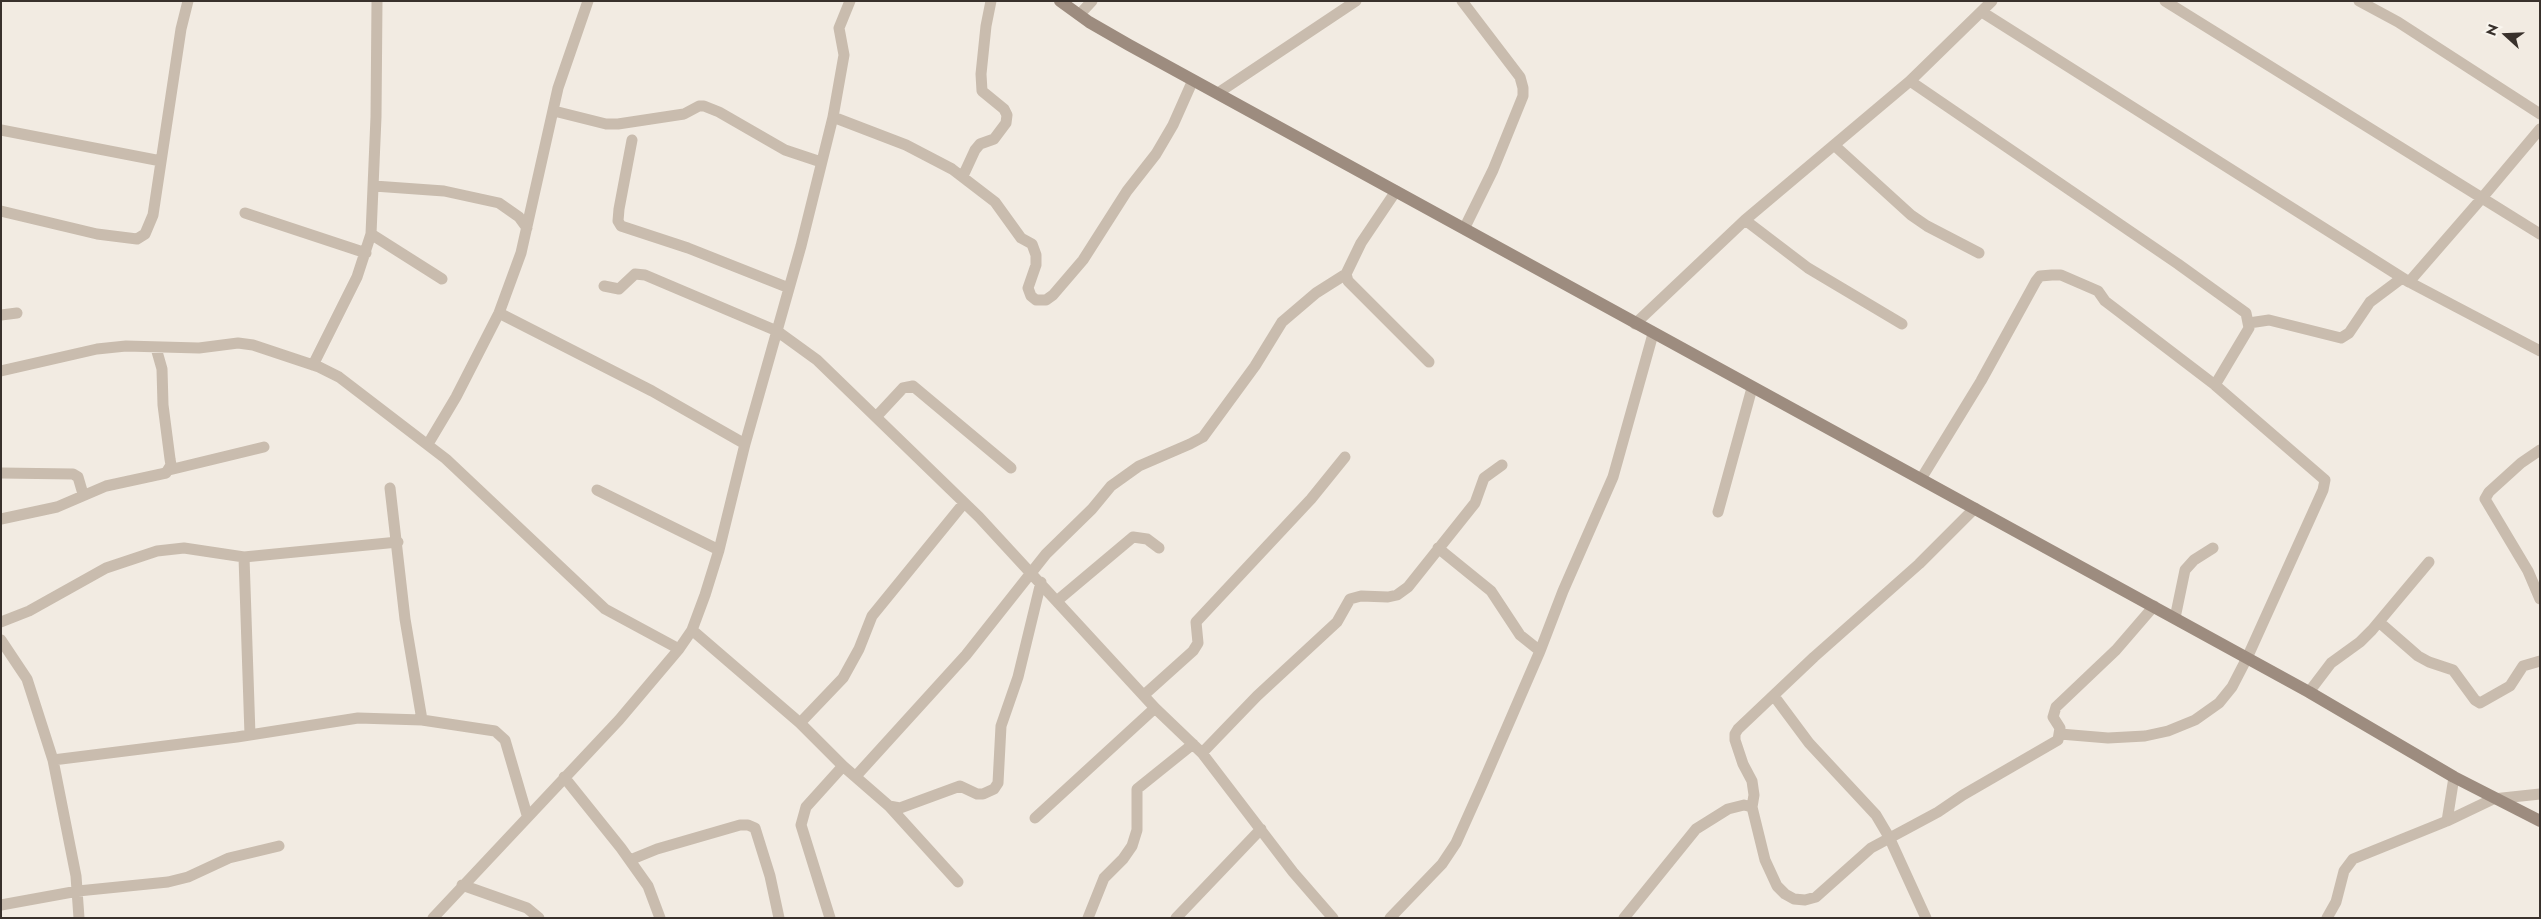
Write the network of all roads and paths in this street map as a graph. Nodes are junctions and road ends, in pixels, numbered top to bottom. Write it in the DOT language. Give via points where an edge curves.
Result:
graph roads {
  1 [pos="188,1"];
  2 [pos="377,1"];
  3 [pos="588,1"];
  4 [pos="850,1"];
  5 [pos="990,1"];
  6 [pos="1060,1"];
  7 [pos="1092,1"];
  8 [pos="1356,1"];
  9 [pos="1462,1"];
  10 [pos="1992,1"];
  11 [pos="2165,1"];
  12 [pos="2359,1"];
  13 [pos="1982,12"];
  14 [pos="1079,15"];
  15 [pos="1193,80"];
  16 [pos="1910,81"];
  17 [pos="1218,93"];
  18 [pos="554,111"];
  19 [pos="2540,114"];
  20 [pos="833,117"];
  21 [pos="2540,129"];
  22 [pos="1,130"];
  23 [pos="632,140"];
  24 [pos="1834,145"];
  25 [pos="161,162"];
  26 [pos="822,162"];
  27 [pos="963,176"];
  28 [pos="374,186"];
  29 [pos="1396,191"];
  30 [pos="2482,198"];
  31 [pos="1,212"];
  32 [pos="245,213"];
  33 [pos="1746,220"];
  34 [pos="1465,227"];
  35 [pos="527,228"];
  36 [pos="371,234"];
  37 [pos="2540,234"];
  38 [pos="366,253"];
  39 [pos="1979,253"];
  40 [pos="1346,274"];
  41 [pos="442,279"];
  42 [pos="2406,280"];
  43 [pos="604,286"];
  44 [pos="789,288"];
  45 [pos="17,313"];
  46 [pos="499,313"];
  47 [pos="1,315"];
  48 [pos="2249,323"];
  49 [pos="1635,324"];
  50 [pos="1902,324"];
  51 [pos="777,331"];
  52 [pos="1653,334"];
  53 [pos="156,348"];
  54 [pos="2540,351"];
  55 [pos="1429,362"];
  56 [pos="313,365"];
  57 [pos="1,371"];
  58 [pos="2215,385"];
  59 [pos="1752,388"];
  60 [pos="876,417"];
  61 [pos="428,444"];
  62 [pos="746,444"];
  63 [pos="264,447"];
  64 [pos="2540,450"];
  65 [pos="1345,457"];
  66 [pos="1502,464"];
  67 [pos="1011,468"];
  68 [pos="168,470"];
  69 [pos="1,473"];
  70 [pos="1921,479"];
  71 [pos="390,488"];
  72 [pos="597,490"];
  73 [pos="83,494"];
  74 [pos="964,503"];
  75 [pos="1975,508"];
  76 [pos="1718,512"];
  77 [pos="1,518"];
  78 [pos="398,542"];
  79 [pos="1159,548"];
  80 [pos="1438,548"];
  81 [pos="2213,548"];
  82 [pos="719,550"];
  83 [pos="244,557"];
  84 [pos="2429,562"];
  85 [pos="1032,572"];
  86 [pos="1041,582"];
  87 [pos="2540,599"];
  88 [pos="1058,600"];
  89 [pos="2154,606"];
  90 [pos="2175,618"];
  91 [pos="1,622"];
  92 [pos="2380,622"];
  93 [pos="692,630"];
  94 [pos="1,640"];
  95 [pos="679,649"];
  96 [pos="1540,651"];
  97 [pos="2247,658"];
  98 [pos="2540,661"];
  99 [pos="2309,692"];
  100 [pos="1144,695"];
  101 [pos="1774,696"];
  102 [pos="1155,708"];
  103 [pos="422,720"];
  104 [pos="800,723"];
  105 [pos="2060,734"];
  106 [pos="250,735"];
  107 [pos="1193,744"];
  108 [pos="1202,753"];
  109 [pos="53,760"];
  110 [pos="843,766"];
  111 [pos="856,776"];
  112 [pos="564,777"];
  113 [pos="2454,777"];
  114 [pos="2540,794"];
  115 [pos="2493,799"];
  116 [pos="888,806"];
  117 [pos="1752,807"];
  118 [pos="527,816"];
  119 [pos="1035,818"];
  120 [pos="2447,821"];
  121 [pos="2540,821"];
  122 [pos="1261,829"];
  123 [pos="1890,837"];
  124 [pos="279,846"];
  125 [pos="630,860"];
  126 [pos="958,882"];
  127 [pos="462,885"];
  128 [pos="78,891"];
  129 [pos="1,905"];
  130 [pos="78,918"];
  131 [pos="433,918"];
  132 [pos="539,918"];
  133 [pos="660,918"];
  134 [pos="779,918"];
  135 [pos="830,918"];
  136 [pos="1088,918"];
  137 [pos="1176,918"];
  138 [pos="1333,918"];
  139 [pos="1390,918"];
  140 [pos="1624,918"];
  141 [pos="1926,918"];
  142 [pos="2327,918"];
  1 -- 25 [label="street"];
  2 -- 28 [label="street"];
  3 -- 18 [label="street" via="558,88"];
  4 -- 20 [label="street" via="839,28 844,55"];
  5 -- 27 [label="street" via="982,90 1004,109 1006,123 994,139 980,144 975,150"];
  6 -- 14 [label="street"];
  7 -- 14 [label="street"];
  8 -- 17 [label="street"];
  9 -- 34 [label="street" via="1520,77 1524,88 1493,170"];
  10 -- 13 [label="street"];
  11 -- 30 [label="street"];
  12 -- 19 [label="street" via="2398,22"];
  13 -- 16 [label="street"];
  13 -- 42 [label="street"];
  14 -- 15 [label="street"];
  15 -- 17 [label="street"];
  15 -- 27 [label="street" via="1156,154 1127,191 1083,260 1046,300 1030,296 1028,288 1036,255 1032,244 1021,238 996,202"];
  16 -- 24 [label="street"];
  16 -- 48 [label="street" via="2178,264 2246,313"];
  17 -- 29 [label="street"];
  18 -- 26 [label="street" via="618,124 684,114 704,106 784,150"];
  18 -- 35 [label="street"];
  20 -- 26 [label="street"];
  20 -- 27 [label="street" via="906,145"];
  21 -- 30 [label="street"];
  22 -- 25 [label="street"];
  23 -- 44 [label="street" via="619,208 621,226 688,248"];
  24 -- 33 [label="street"];
  24 -- 39 [label="street" via="1911,215"];
  25 -- 31 [label="street" via="153,215 146,234 137,239 97,234"];
  26 -- 44 [label="street"];
  28 -- 35 [label="street" via="444,190 491,201 509,209"];
  28 -- 36 [label="street"];
  29 -- 34 [label="street"];
  29 -- 40 [label="street" via="1361,243"];
  30 -- 37 [label="street"];
  30 -- 42 [label="street"];
  32 -- 38 [label="street"];
  33 -- 49 [label="street"];
  33 -- 50 [label="street" via="1808,268"];
  34 -- 49 [label="street"];
  35 -- 46 [label="street"];
  36 -- 38 [label="street"];
  36 -- 41 [label="street"];
  38 -- 56 [label="street"];
  40 -- 55 [label="street" via="1348,281"];
  40 -- 85 [label="street" via="1282,322 1203,436 1139,466 1111,486"];
  42 -- 48 [label="street" via="2370,302 2342,338 2269,320"];
  42 -- 54 [label="street"];
  43 -- 51 [label="street" via="619,289 639,273"];
  44 -- 51 [label="street"];
  45 -- 47 [label="street"];
  46 -- 61 [label="street"];
  46 -- 62 [label="street" via="652,391"];
  48 -- 58 [label="street"];
  49 -- 52 [label="street"];
  51 -- 60 [label="street" via="817,360"];
  51 -- 62 [label="street"];
  52 -- 59 [label="street"];
  52 -- 96 [label="street" via="1613,477 1562,591"];
  53 -- 56 [label="street" via="246,344"];
  53 -- 57 [label="street" via="126,346 97,349"];
  53 -- 68 [label="street" via="162,369 171,465"];
  56 -- 61 [label="street" via="339,377"];
  58 -- 70 [label="street" via="2112,307 2094,288 2061,275 2046,275 2036,281 1982,381"];
  58 -- 97 [label="street" via="2325,480 2324,490"];
  59 -- 70 [label="street"];
  59 -- 76 [label="street"];
  60 -- 67 [label="street" via="903,388 913,386"];
  60 -- 74 [label="street"];
  61 -- 95 [label="street" via="605,609"];
  62 -- 82 [label="street"];
  63 -- 68 [label="street"];
  64 -- 87 [label="street" via="2489,492 2485,501 2528,571"];
  65 -- 100 [label="street" via="1311,499 1196,622 1198,643 1193,651"];
  66 -- 80 [label="street" via="1484,478 1475,503"];
  68 -- 73 [label="street" via="162,475 129,480"];
  69 -- 73 [label="street" via="73,474 78,477"];
  70 -- 75 [label="street"];
  71 -- 78 [label="street"];
  72 -- 82 [label="street"];
  73 -- 77 [label="street" via="57,507"];
  74 -- 85 [label="street"];
  74 -- 104 [label="street" via="872,616 842,678"];
  75 -- 89 [label="street"];
  75 -- 101 [label="street" via="1919,564"];
  78 -- 83 [label="street"];
  78 -- 103 [label="street" via="405,619"];
  79 -- 88 [label="street" via="1147,539 1133,537"];
  80 -- 96 [label="street" via="1491,591 1520,635"];
  80 -- 108 [label="street" via="1408,587 1397,595 1350,599 1337,622 1257,696"];
  81 -- 90 [label="street" via="2194,560 2186,570"];
  82 -- 93 [label="street"];
  83 -- 91 [label="street" via="184,548 149,553 106,568 29,611"];
  83 -- 106 [label="street"];
  84 -- 92 [label="street"];
  85 -- 86 [label="street"];
  85 -- 111 [label="street" via="966,655"];
  86 -- 88 [label="street"];
  86 -- 116 [label="street" via="1018,677 1001,726 998,784 984,794 960,786 900,808"];
  88 -- 100 [label="street"];
  89 -- 90 [label="street"];
  89 -- 105 [label="street" via="2116,650 2056,707 2053,717"];
  90 -- 97 [label="street"];
  92 -- 98 [label="street" via="2418,656 2453,670 2480,704 2510,686 2524,666"];
  92 -- 99 [label="street" via="2360,642 2331,663"];
  93 -- 95 [label="street"];
  93 -- 104 [label="street"];
  94 -- 109 [label="street" via="27,679"];
  95 -- 112 [label="street" via="619,720"];
  96 -- 139 [label="street" via="1456,843 1442,864"];
  97 -- 99 [label="street"];
  97 -- 105 [label="street" via="2219,704 2177,728 2145,736"];
  99 -- 113 [label="street"];
  100 -- 102 [label="street"];
  101 -- 117 [label="street" via="1735,734 1743,764 1752,780"];
  101 -- 123 [label="street" via="1809,743 1871,809"];
  102 -- 107 [label="street"];
  102 -- 119 [label="street"];
  103 -- 106 [label="street" via="358,718"];
  103 -- 118 [label="street" via="495,731 504,740 511,757"];
  104 -- 110 [label="street"];
  105 -- 123 [label="street" via="2053,744"];
  106 -- 109 [label="street"];
  107 -- 108 [label="street"];
  107 -- 136 [label="street" via="1136,789 1137,830 1132,846 1104,878"];
  108 -- 122 [label="street"];
  109 -- 128 [label="street"];
  110 -- 111 [label="street"];
  110 -- 135 [label="street" via="806,807 801,825"];
  111 -- 116 [label="street"];
  112 -- 118 [label="street"];
  112 -- 125 [label="street"];
  113 -- 115 [label="street"];
  113 -- 120 [label="street"];
  114 -- 115 [label="street"];
  115 -- 120 [label="street"];
  115 -- 121 [label="street"];
  116 -- 126 [label="street"];
  117 -- 123 [label="street" via="1772,876 1785,894 1794,899 1816,897 1871,848"];
  117 -- 140 [label="street" via="1744,805 1728,809 1696,829"];
  118 -- 127 [label="street"];
  120 -- 142 [label="street" via="2353,859 2344,872 2336,902"];
  122 -- 137 [label="street"];
  122 -- 138 [label="street"];
  123 -- 141 [label="street"];
  124 -- 128 [label="street" via="229,858 188,877 168,882"];
  125 -- 133 [label="street" via="648,886"];
  125 -- 134 [label="street" via="665,846 748,825 755,828"];
  127 -- 131 [label="street"];
  127 -- 132 [label="street" via="527,908"];
  128 -- 129 [label="street"];
  128 -- 130 [label="street"];
}
